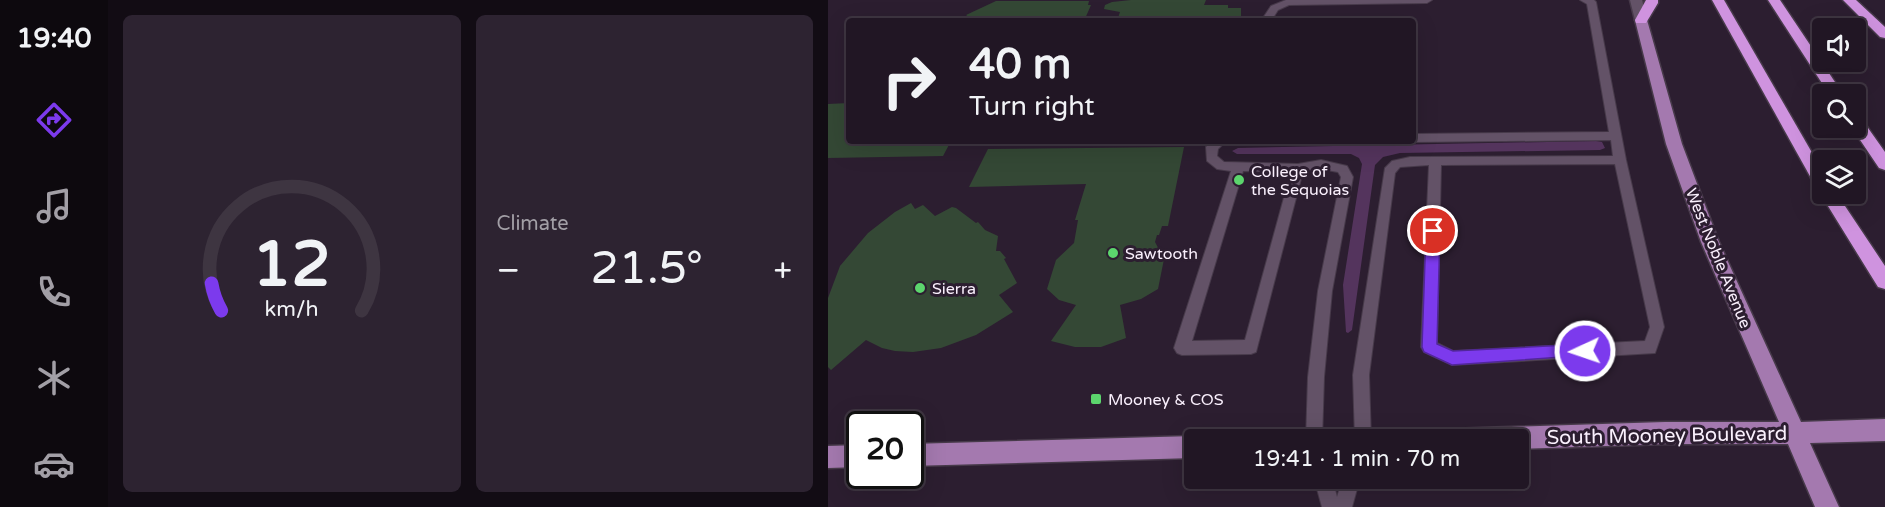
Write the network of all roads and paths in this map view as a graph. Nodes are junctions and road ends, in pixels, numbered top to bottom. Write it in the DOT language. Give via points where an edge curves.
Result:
graph roads {
  1 [pos="1427,0"];
  2 [pos="1585,0"];
  3 [pos="1636,0"];
  4 [pos="1652,0"];
  5 [pos="1718,0"];
  6 [pos="1774,0"];
  7 [pos="1849,0"];
  8 [pos="1301,1"];
  9 [pos="1267,18"];
  10 [pos="1641,20"];
  11 [pos="1885,34"];
  12 [pos="1829,84"];
  13 [pos="1615,136"];
  14 [pos="1866,136"];
  15 [pos="1416,138"];
  16 [pos="1216,144"];
  17 [pos="1435,160"];
  18 [pos="1620,160"];
  19 [pos="1885,164"];
  20 [pos="1238,167"];
  21 [pos="1812,167"];
  22 [pos="1299,168"];
  23 [pos="1836,204"];
  24 [pos="1885,280"];
  25 [pos="1314,429"];
  26 [pos="1363,429"];
  27 [pos="1885,430"];
  28 [pos="1792,433"];
  29 [pos="1529,437"];
  30 [pos="1184,447"];
  31 [pos="924,455"];
  32 [pos="846,456"];
  33 [pos="828,457"];
  34 [pos="1326,489"];
  35 [pos="1349,489"];
  36 [pos="1331,507"];
  37 [pos="1343,507"];
  38 [pos="1827,507"];
  1 -- 8 [label="lane"];
  2 -- 13 [label="lane" via="1591,2"];
  3 -- 10 [label="main road, West Noble Avenue"];
  4 -- 10 [label="highway"];
  5 -- 21 [label="highway"];
  6 -- 12 [label="highway"];
  7 -- 11 [label="highway"];
  8 -- 9 [label="lane" via="1276,5"];
  10 -- 28 [label="main road, West Noble Avenue" via="1674,144"];
  13 -- 15 [label="lane"];
  13 -- 18 [label="lane"];
  14 -- 19 [label="highway"];
  16 -- 20 [label="lane" via="1211,159 1221,166"];
  17 -- 18 [label="lane"];
  17 -- 18 [label="lane" via="1429,347 1452,358 1650,348 1657,327"];
  17 -- 26 [label="lane" via="1410,160 1389,171 1361,375"];
  20 -- 22 [label="lane"];
  20 -- 22 [label="lane" via="1182,348 1251,347"];
  22 -- 25 [label="lane" via="1329,164 1343,169 1347,177 1325,291"];
  23 -- 24 [label="highway"];
  27 -- 28 [label="main road, South Mooney Boulevard"];
  28 -- 29 [label="main road, South Mooney Boulevard"];
  28 -- 38 [label="main road, West Noble Avenue"];
  30 -- 31 [label="main road"];
  32 -- 33 [label="main road"];
  34 -- 36 [label="lane"];
  35 -- 37 [label="lane"];
}
